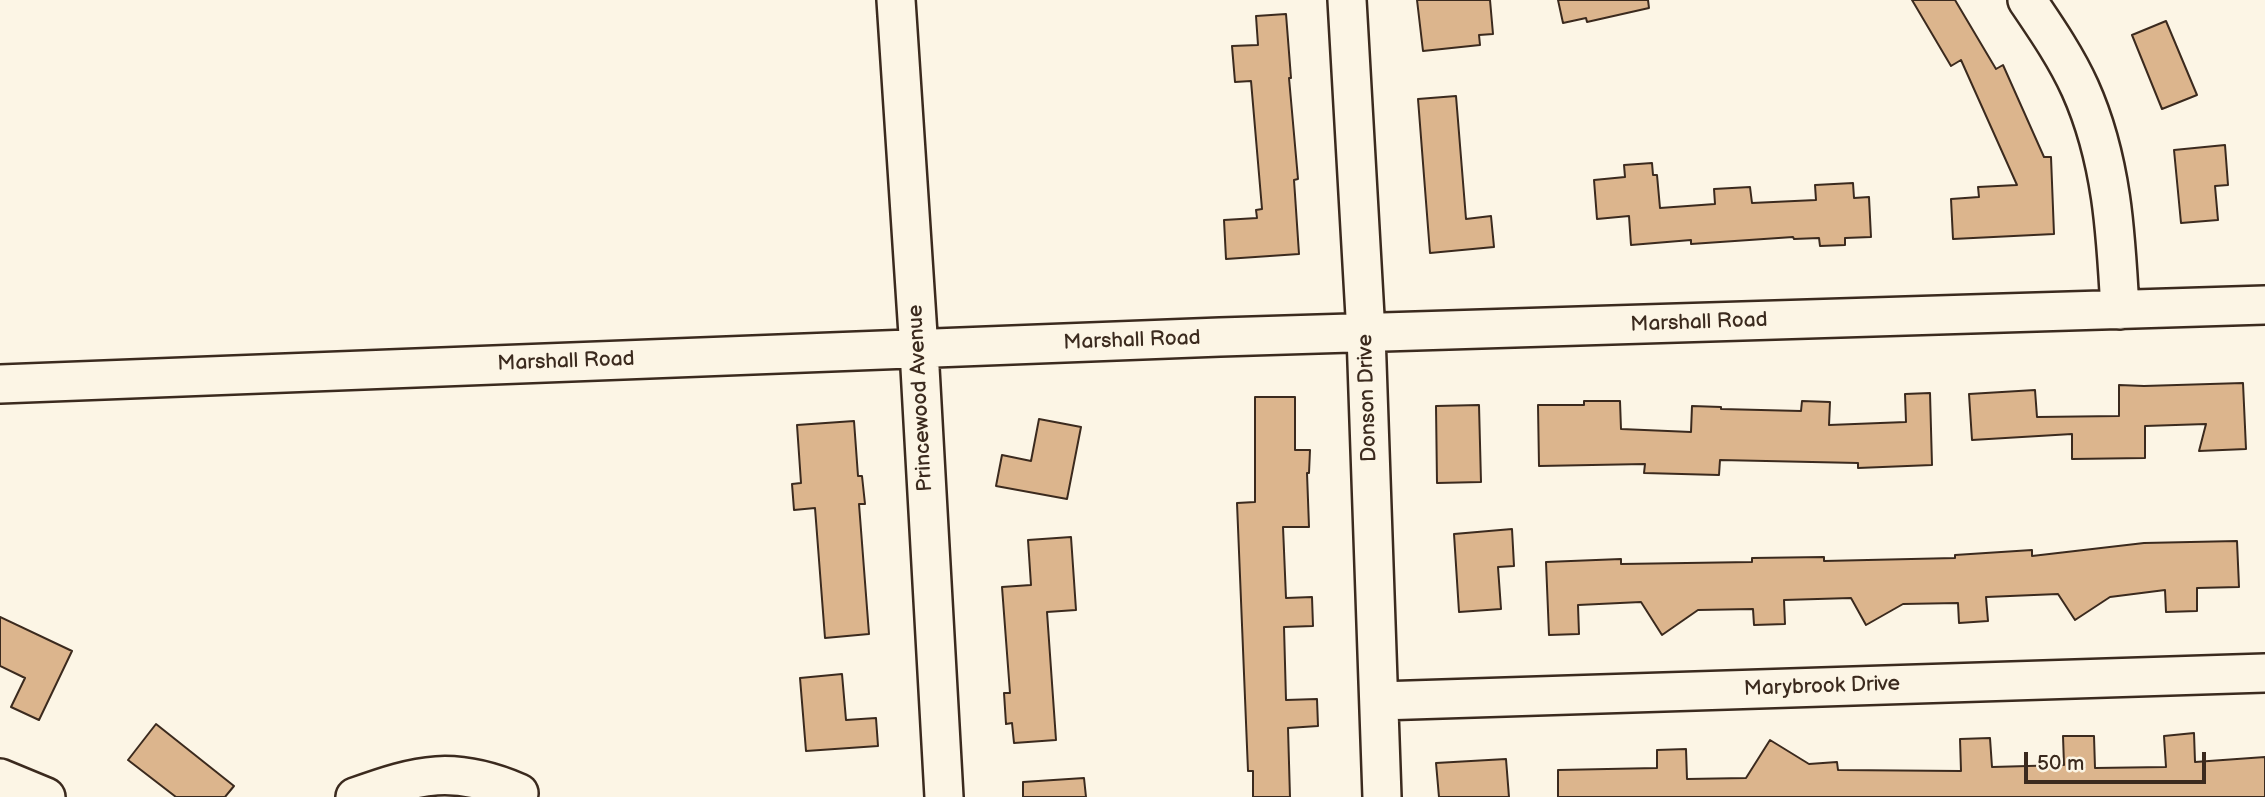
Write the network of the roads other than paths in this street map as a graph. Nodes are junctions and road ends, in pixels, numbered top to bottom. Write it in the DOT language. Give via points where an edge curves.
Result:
graph roads {
  1 [pos="896,0"];
  2 [pos="1347,0"];
  3 [pos="2027,0"];
  4 [pos="2265,305"];
  5 [pos="2120,310"];
  6 [pos="1366,334"];
  7 [pos="919,350"];
  8 [pos="0,384"];
  9 [pos="2265,673"];
  10 [pos="1379,701"];
  11 [pos="0,778"];
  12 [pos="519,793"];
  13 [pos="46,797"];
  14 [pos="355,797"];
  15 [pos="944,797"];
  16 [pos="1382,797"];
  1 -- 7 [label="street, Princewood Avenue"];
  2 -- 6 [label="street, Donson Drive"];
  3 -- 5 [label="street" via="2080,87 2098,135 2115,226"];
  4 -- 5 [label="street, Marshall Road"];
  5 -- 6 [label="street, Marshall Road"];
  6 -- 7 [label="street, Marshall Road"];
  6 -- 10 [label="street, Donson Drive"];
  7 -- 8 [label="street, Marshall Road"];
  7 -- 15 [label="street, Princewood Avenue"];
  9 -- 10 [label="street, Marybrook Drive"];
  10 -- 16 [label="street, Donson Drive"];
  11 -- 13 [label="street"];
  12 -- 14 [label="street" via="462,775 430,775"];
}
